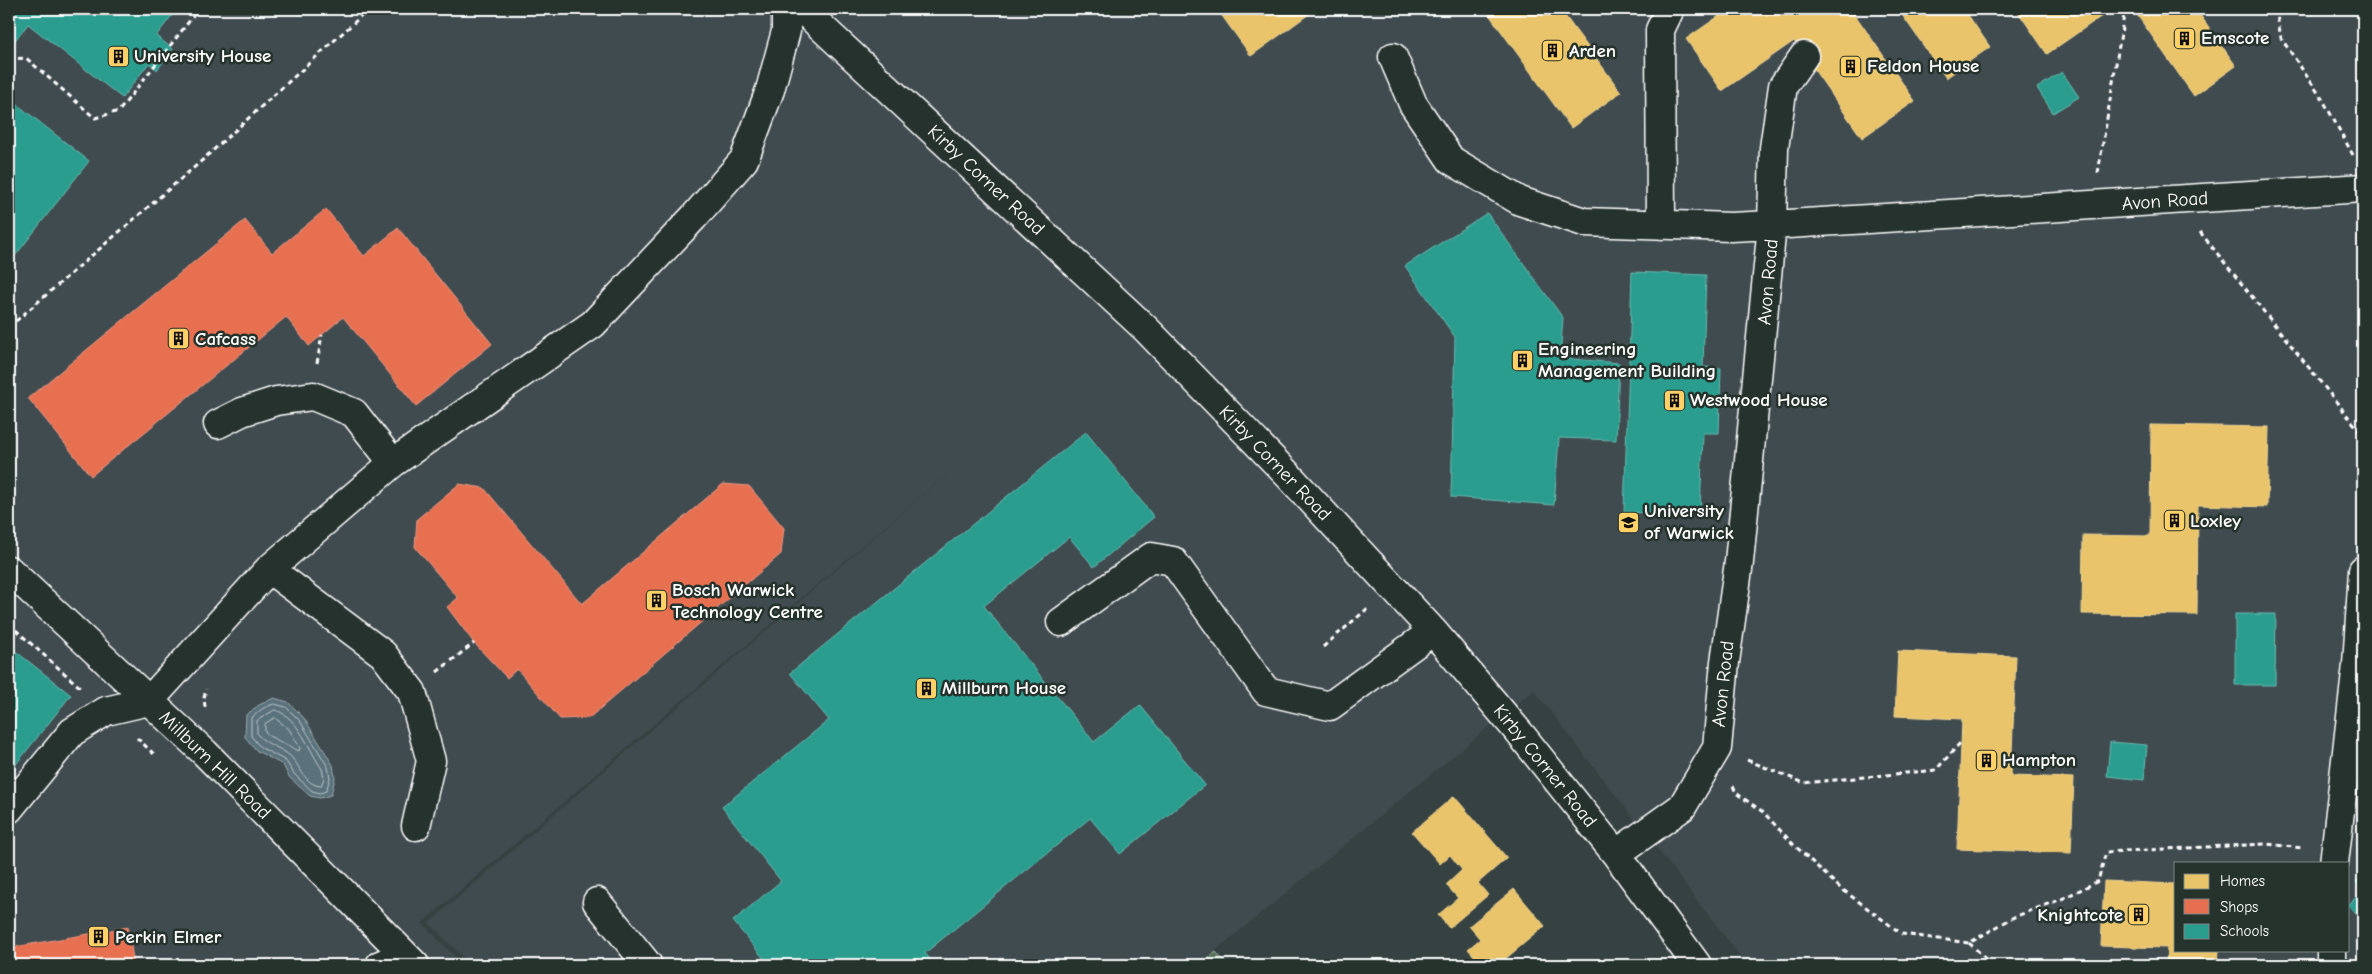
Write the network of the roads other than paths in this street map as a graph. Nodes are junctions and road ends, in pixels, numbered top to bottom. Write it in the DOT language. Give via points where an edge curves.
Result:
graph roads {
  1 [pos="786,9"];
  2 [pos="802,9"];
  3 [pos="1670,9"];
  4 [pos="1804,56"];
  5 [pos="1393,57"];
  6 [pos="2363,188"];
  7 [pos="1662,225"];
  8 [pos="1772,225"];
  9 [pos="218,424"];
  10 [pos="393,463"];
  11 [pos="269,569"];
  12 [pos="9,570"];
  13 [pos="2363,570"];
  14 [pos="1062,622"];
  15 [pos="1433,631"];
  16 [pos="149,701"];
  17 [pos="9,809"];
  18 [pos="416,826"];
  19 [pos="1616,854"];
  20 [pos="2335,857"];
  21 [pos="597,902"];
  22 [pos="2331,952"];
  23 [pos="410,960"];
  24 [pos="380,965"];
  25 [pos="648,965"];
  26 [pos="1697,965"];
  27 [pos="2331,965"];
  1 -- 10 [label="street" via="786,31 775,73 744,160 594,324"];
  2 -- 15 [label="street, Kirby Corner Road" via="1146,329"];
  3 -- 7 [label="street" via="1660,30"];
  4 -- 8 [label="street" via="1783,86 1774,148"];
  5 -- 7 [label="street" via="1414,104 1451,160 1520,201 1584,222"];
  6 -- 8 [label="street, Avon Road"];
  7 -- 8 [label="street"];
  8 -- 19 [label="street, Avon Road" via="1752,443 1717,748 1682,807"];
  9 -- 10 [label="street" via="276,401 313,396 354,413"];
  10 -- 11 [label="street"];
  11 -- 16 [label="street"];
  11 -- 18 [label="street" via="383,654 412,692 431,761"];
  12 -- 16 [label="street, Millburn Hill Road"];
  13 -- 20 [label="street" via="2357,664"];
  14 -- 15 [label="street" via="1152,556 1173,561 1266,691 1330,706"];
  15 -- 19 [label="street, Kirby Corner Road"];
  16 -- 17 [label="street" via="106,711 72,732"];
  16 -- 23 [label="street, Millburn Hill Road" via="205,753"];
  19 -- 26 [label="street, Kirby Corner Road"];
  21 -- 25 [label="street"];
  22 -- 27 [label="street"];
  23 -- 24 [label="street"];
}
